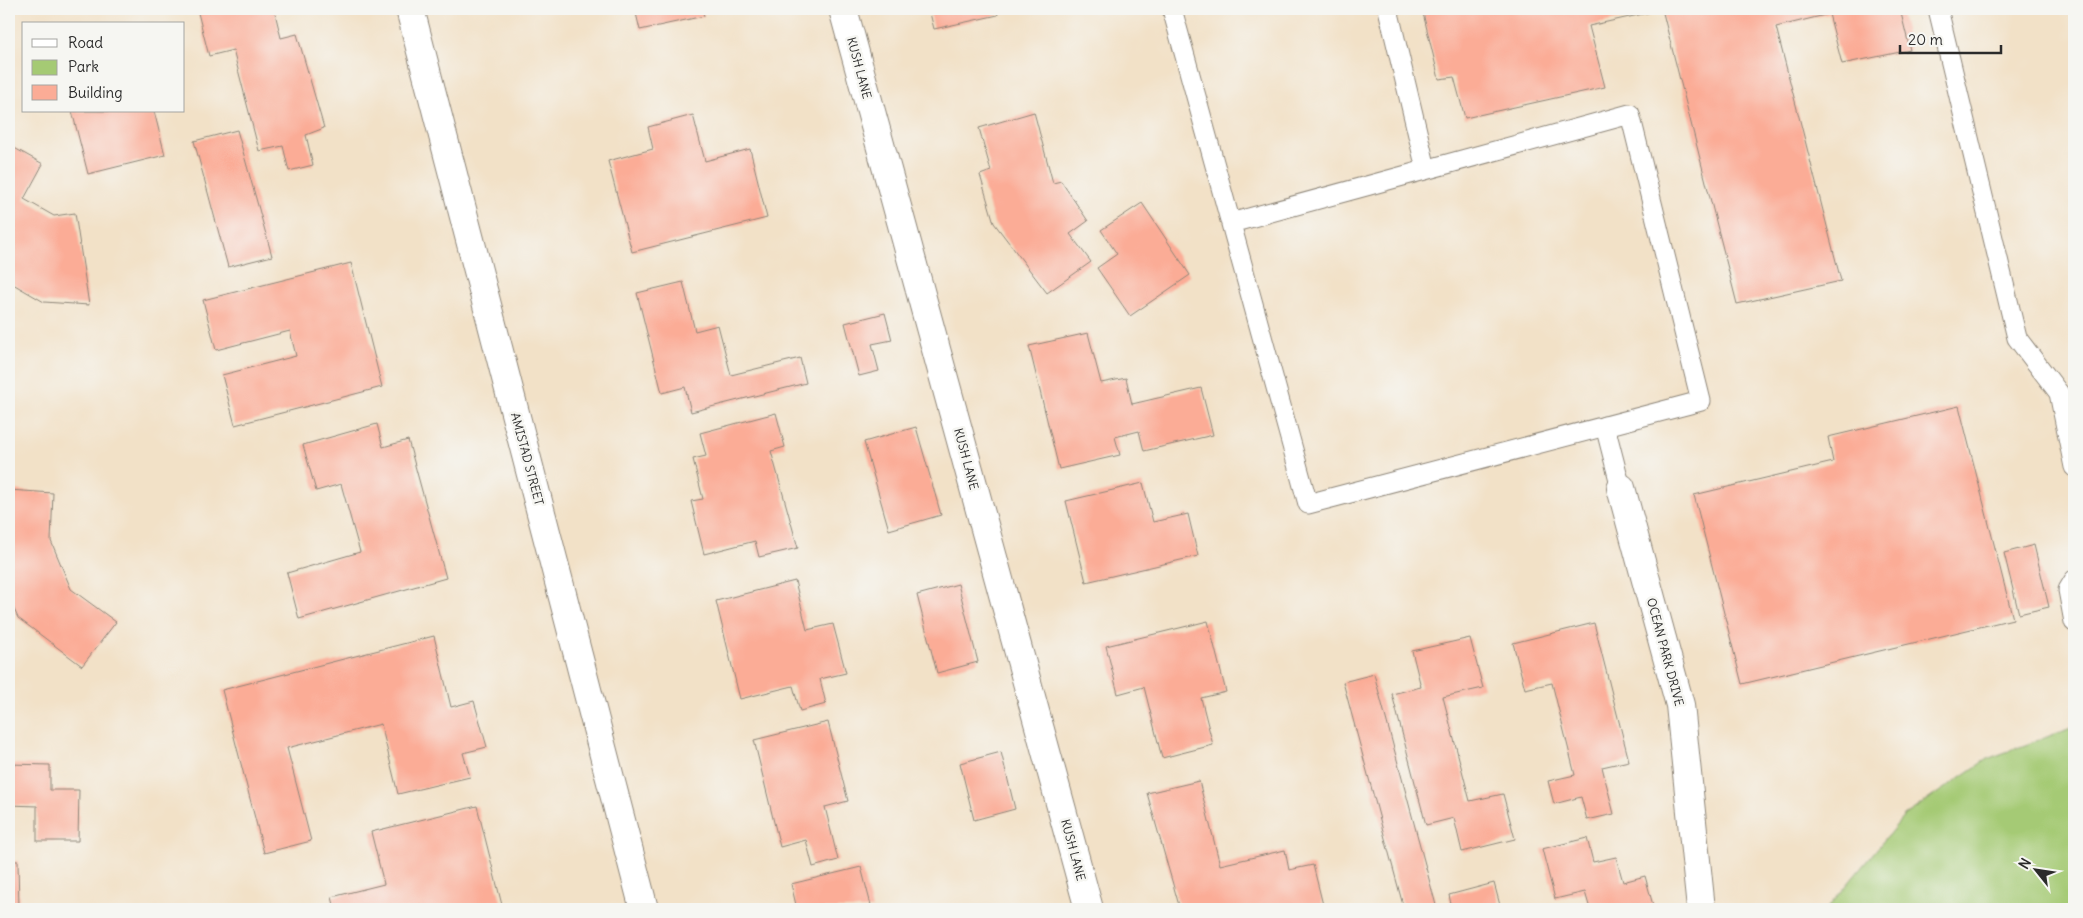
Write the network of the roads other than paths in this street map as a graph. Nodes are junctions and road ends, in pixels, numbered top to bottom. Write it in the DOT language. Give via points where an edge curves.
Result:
graph roads {
  1 [pos="410,9"];
  2 [pos="843,9"];
  3 [pos="1172,9"];
  4 [pos="1388,9"];
  5 [pos="1938,9"];
  6 [pos="1426,170"];
  7 [pos="1231,223"];
  8 [pos="1605,426"];
  9 [pos="2074,467"];
  10 [pos="1621,488"];
  11 [pos="2074,580"];
  12 [pos="2074,622"];
  13 [pos="644,909"];
  14 [pos="1089,909"];
  15 [pos="1701,909"];
  1 -- 13 [label="street, AMISTAD STREET"];
  2 -- 14 [label="street, KUSH LANE"];
  3 -- 7 [label="lane"];
  4 -- 6 [label="lane"];
  5 -- 9 [label="lane" via="2017,338 2059,393"];
  6 -- 7 [label="lane"];
  6 -- 8 [label="lane" via="1630,114 1700,401"];
  7 -- 8 [label="lane" via="1308,504"];
  8 -- 10 [label="lane"];
  10 -- 15 [label="street, OCEAN PARK DRIVE" via="1680,705"];
  11 -- 12 [label="lane" via="2068,590"];
}
